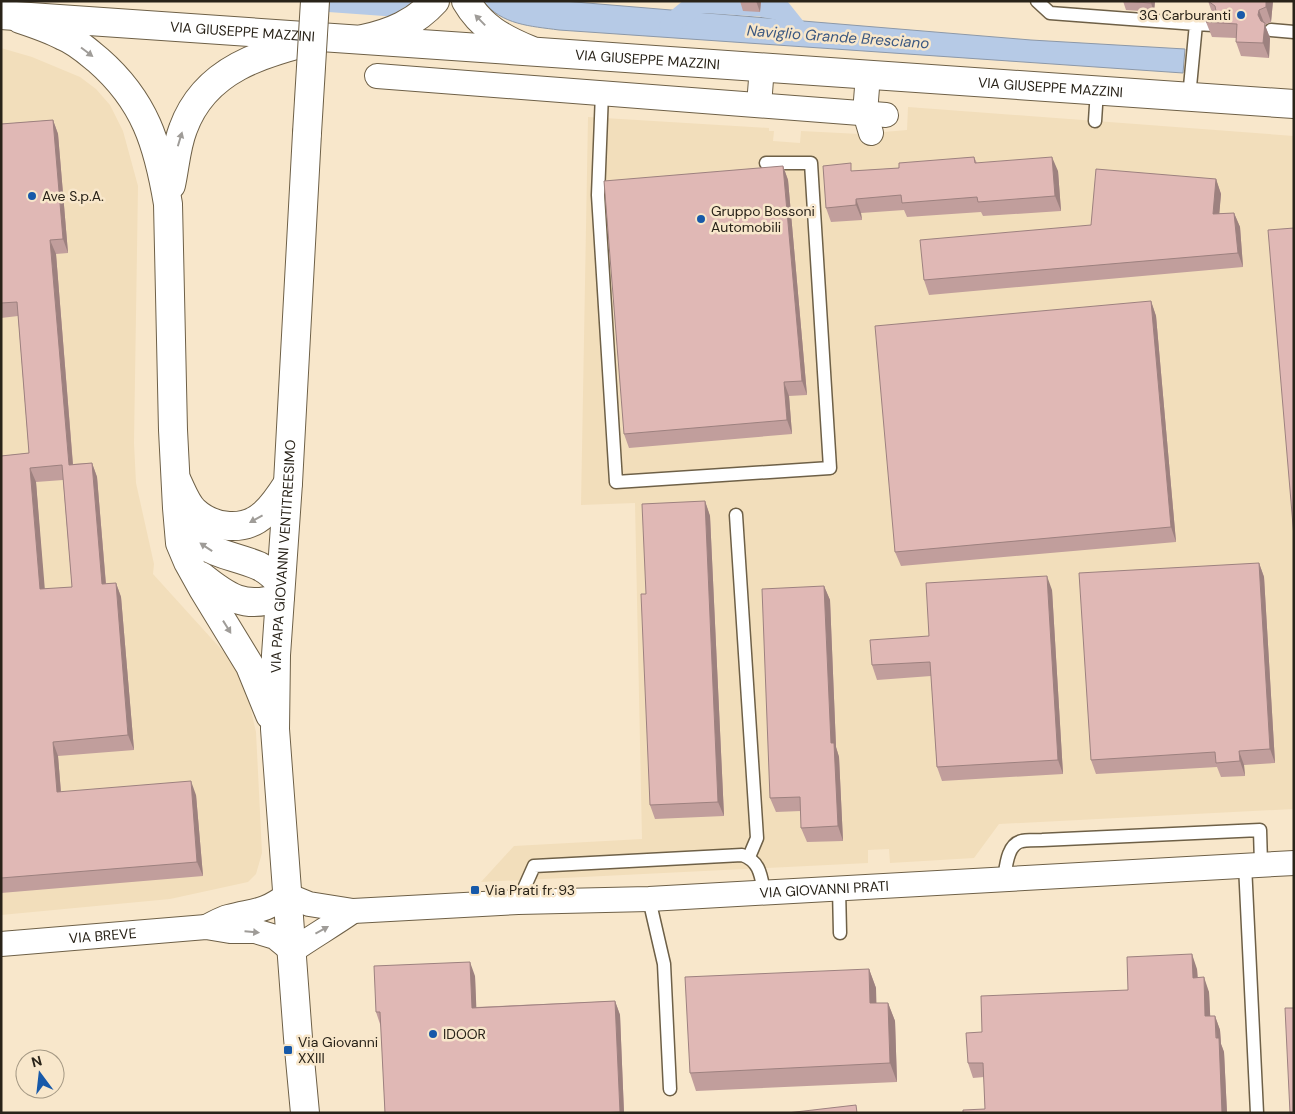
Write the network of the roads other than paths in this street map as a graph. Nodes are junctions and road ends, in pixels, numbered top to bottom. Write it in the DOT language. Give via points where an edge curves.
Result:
graph roads {
  1 [pos="315,1"];
  2 [pos="435,1"];
  3 [pos="466,1"];
  4 [pos="1037,1"];
  5 [pos="7,15"];
  6 [pos="1196,24"];
  7 [pos="1213,25"];
  8 [pos="1271,30"];
  9 [pos="1294,32"];
  10 [pos="329,37"];
  11 [pos="361,39"];
  12 [pos="530,50"];
  13 [pos="762,67"];
  14 [pos="868,75"];
  15 [pos="377,76"];
  16 [pos="1098,90"];
  17 [pos="602,93"];
  18 [pos="1189,97"];
  19 [pos="1294,104"];
  20 [pos="759,105"];
  21 [pos="1095,121"];
  22 [pos="766,163"];
  23 [pos="168,204"];
  24 [pos="175,477"];
  25 [pos="288,483"];
  26 [pos="177,508"];
  27 [pos="736,515"];
  28 [pos="194,570"];
  29 [pos="280,590"];
  30 [pos="275,729"];
  31 [pos="749,857"];
  32 [pos="1294,863"];
  33 [pos="1253,865"];
  34 [pos="1004,879"];
  35 [pos="839,888"];
  36 [pos="764,892"];
  37 [pos="287,895"];
  38 [pos="649,899"];
  39 [pos="518,902"];
  40 [pos="353,911"];
  41 [pos="206,927"];
  42 [pos="840,933"];
  43 [pos="1,944"];
  44 [pos="292,951"];
  45 [pos="670,1089"];
  46 [pos="305,1113"];
  47 [pos="1257,1113"];
  1 -- 25 [label="street, VIA PAPA GIOVANNI VENTITREESIMO, bridge"];
  2 -- 11 [label="street" via="408,24 386,34"];
  12 -- 3 [label="street, one-way" via="488,29"];
  4 -- 6 [label="lane" via="1050,13"];
  5 -- 10 [label="street, VIA GIUSEPPE MAZZINI"];
  5 -- 23 [label="street, one-way" via="64,36 88,51 127,91 155,142"];
  6 -- 7 [label="lane"];
  6 -- 18 [label="lane"];
  8 -- 9 [label="lane"];
  10 -- 11 [label="street, VIA GIUSEPPE MAZZINI"];
  23 -- 10 [label="street, one-way" via="183,129 205,92 248,61"];
  11 -- 12 [label="street, VIA GIUSEPPE MAZZINI"];
  12 -- 13 [label="street, VIA GIUSEPPE MAZZINI"];
  13 -- 14 [label="street, VIA GIUSEPPE MAZZINI"];
  13 -- 20 [label="street"];
  14 -- 16 [label="street, VIA GIUSEPPE MAZZINI"];
  14 -- 20 [label="street" via="874,120"];
  15 -- 17 [label="street"];
  16 -- 18 [label="street, VIA GIUSEPPE MAZZINI"];
  16 -- 21 [label="lane"];
  17 -- 20 [label="street"];
  17 -- 22 [label="lane" via="605,164 598,194 616,482 830,468 811,163"];
  18 -- 19 [label="street, VIA GIUSEPPE MAZZINI"];
  23 -- 24 [label="street"];
  25 -- 24 [label="street, one-way" via="263,515 240,526 227,526 214,524 193,510"];
  24 -- 26 [label="street"];
  25 -- 29 [label="street, VIA PAPA GIOVANNI VENTITREESIMO"];
  26 -- 28 [label="street" via="180,543"];
  29 -- 26 [label="street, one-way" via="269,572 214,552 202,544 182,522"];
  27 -- 31 [label="lane" via="757,838"];
  28 -- 29 [label="street" via="237,600 258,602"];
  28 -- 30 [label="street, one-way" via="250,666"];
  29 -- 30 [label="street, VIA PAPA GIOVANNI VENTITREESIMO"];
  30 -- 37 [label="street, VIA PAPA GIOVANNI VENTITREESIMO"];
  31 -- 36 [label="lane" via="760,869"];
  31 -- 39 [label="lane" via="534,866"];
  32 -- 33 [label="street, VIA GIOVANNI PRATI"];
  33 -- 34 [label="street, VIA GIOVANNI PRATI"];
  33 -- 34 [label="lane" via="1260,830 1021,841 1010,852"];
  33 -- 47 [label="lane"];
  34 -- 35 [label="street, VIA GIOVANNI PRATI"];
  35 -- 36 [label="street, VIA GIOVANNI PRATI"];
  35 -- 42 [label="lane"];
  36 -- 38 [label="street, VIA GIOVANNI PRATI"];
  37 -- 40 [label="street, VIA GIOVANNI PRATI" via="309,904"];
  37 -- 41 [label="street" via="272,906 227,917"];
  37 -- 44 [label="street, VIA PAPA GIOVANNI VENTITREESIMO"];
  38 -- 39 [label="street, VIA GIOVANNI PRATI"];
  38 -- 45 [label="lane" via="664,964"];
  39 -- 40 [label="street, VIA GIOVANNI PRATI"];
  44 -- 40 [label="street, one-way"];
  41 -- 43 [label="street, VIA BREVE"];
  41 -- 44 [label="street, one-way" via="255,931 275,937"];
  44 -- 46 [label="street, VIA PAPA GIOVANNI VENTITREESIMO"];
}
